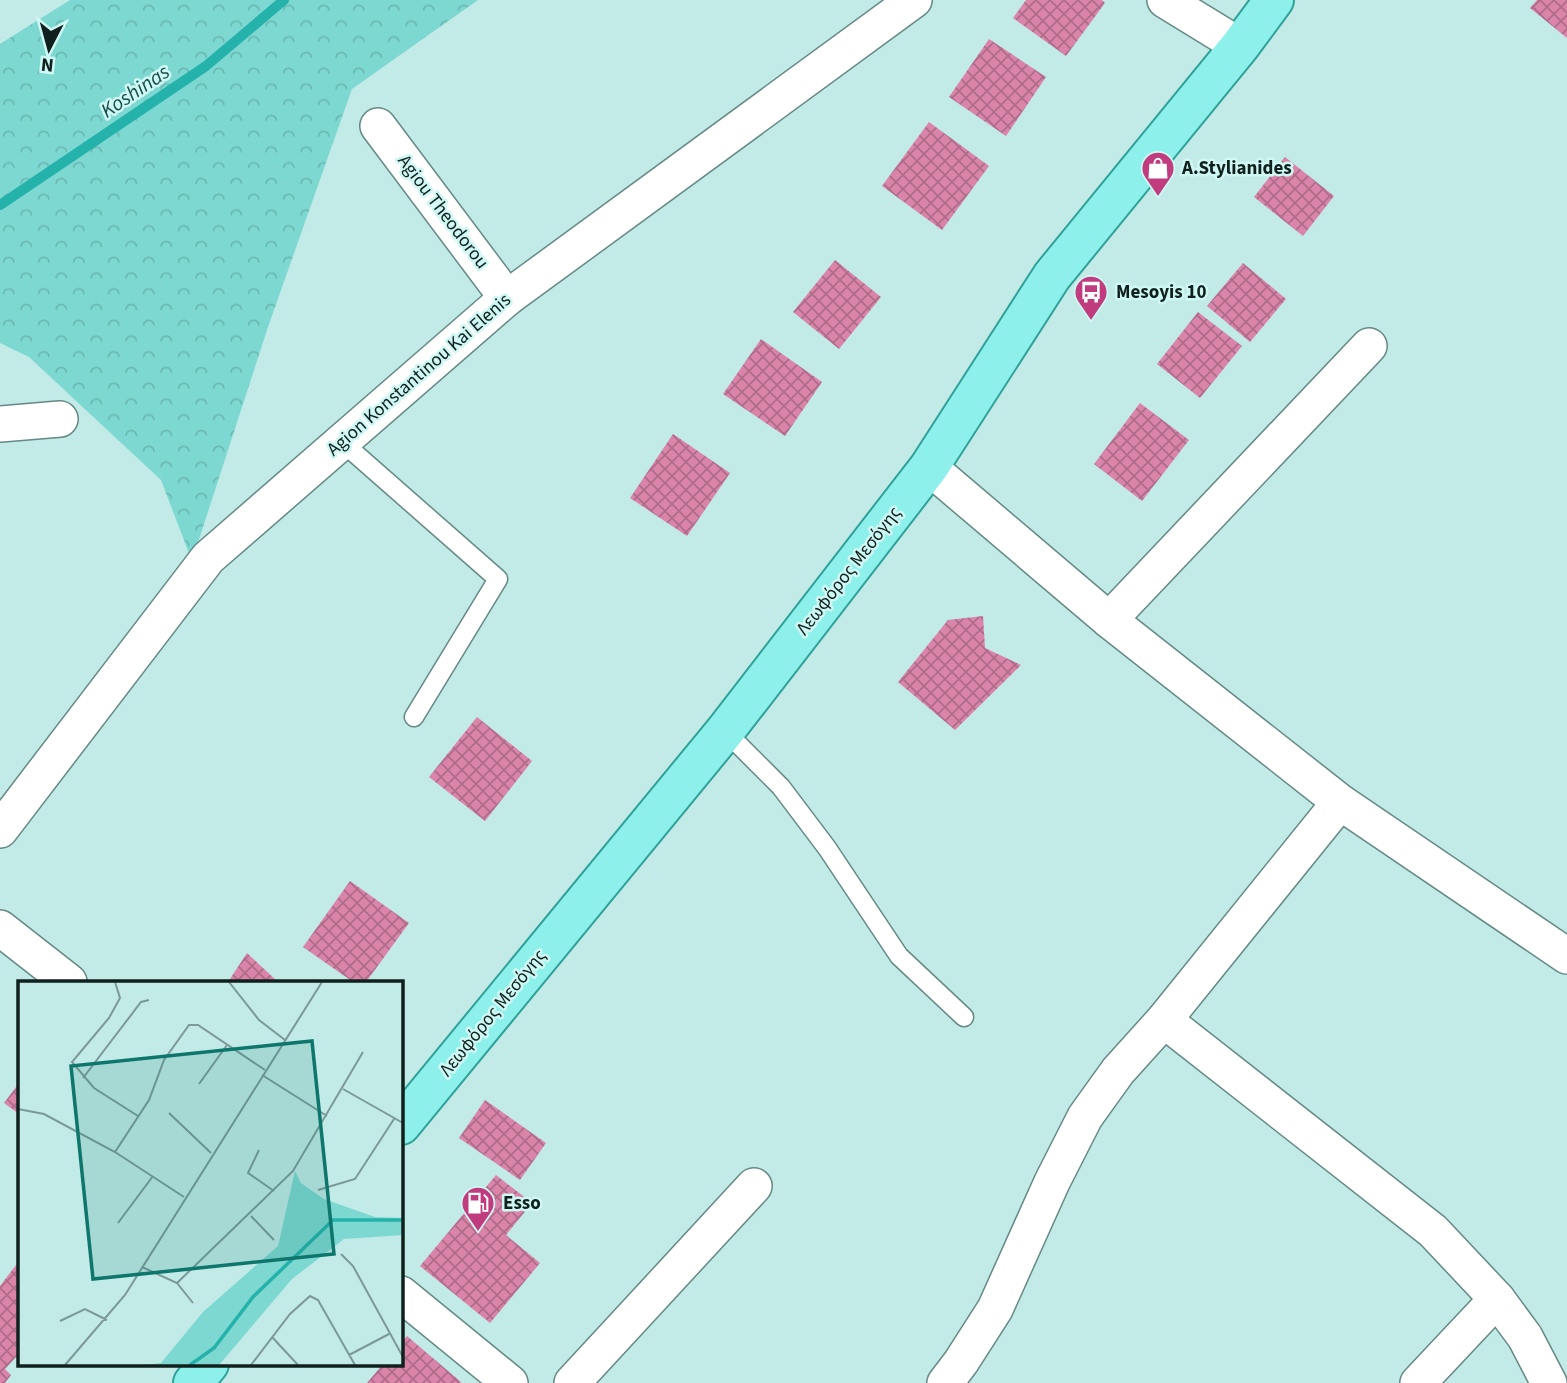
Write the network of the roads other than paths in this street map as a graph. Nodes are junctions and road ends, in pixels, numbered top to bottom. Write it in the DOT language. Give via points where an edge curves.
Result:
graph roads {
  1 [pos="914,0"];
  2 [pos="1165,0"];
  3 [pos="1275,0"];
  4 [pos="1240,46"];
  5 [pos="378,126"];
  6 [pos="508,298"];
  7 [pos="1369,346"];
  8 [pos="60,419"];
  9 [pos="0,424"];
  10 [pos="342,442"];
  11 [pos="929,467"];
  12 [pos="1109,620"];
  13 [pos="414,717"];
  14 [pos="725,731"];
  15 [pos="1340,802"];
  16 [pos="0,830"];
  17 [pos="0,928"];
  18 [pos="1567,957"];
  19 [pos="68,981"];
  20 [pos="964,1017"];
  21 [pos="1164,1020"];
  22 [pos="402,1124"];
  23 [pos="754,1186"];
  24 [pos="402,1295"];
  25 [pos="1497,1299"];
  26 [pos="207,1366"];
  27 [pos="193,1383"];
  28 [pos="510,1383"];
  29 [pos="572,1383"];
  30 [pos="945,1383"];
  31 [pos="1418,1383"];
  32 [pos="1549,1383"];
  1 -- 6 [label="street, Agion Konstantinou Kai Elenis"];
  2 -- 4 [label="street"];
  3 -- 4 [label="main road, Λεωφόρος Μεσόγης"];
  4 -- 11 [label="main road, Λεωφόρος Μεσόγης" via="1052,276"];
  5 -- 6 [label="street, Agiou Theodorou"];
  6 -- 10 [label="street, Agion Konstantinou Kai Elenis"];
  7 -- 12 [label="street"];
  8 -- 9 [label="street"];
  10 -- 13 [label="lane" via="498,579"];
  10 -- 16 [label="street, Agion Konstantinou Kai Elenis" via="208,558"];
  11 -- 12 [label="street"];
  11 -- 14 [label="main road, Λεωφόρος Μεσόγης"];
  12 -- 15 [label="street"];
  14 -- 20 [label="lane" via="781,787 899,956"];
  14 -- 22 [label="main road, Λεωφόρος Μεσόγης"];
  15 -- 18 [label="street"];
  15 -- 21 [label="street"];
  17 -- 19 [label="street"];
  21 -- 25 [label="street" via="1433,1231"];
  21 -- 30 [label="street" via="1085,1117 995,1309"];
  23 -- 29 [label="street"];
  24 -- 28 [label="street"];
  25 -- 31 [label="street"];
  25 -- 32 [label="street" via="1525,1337"];
  26 -- 27 [label="main road"];
}
